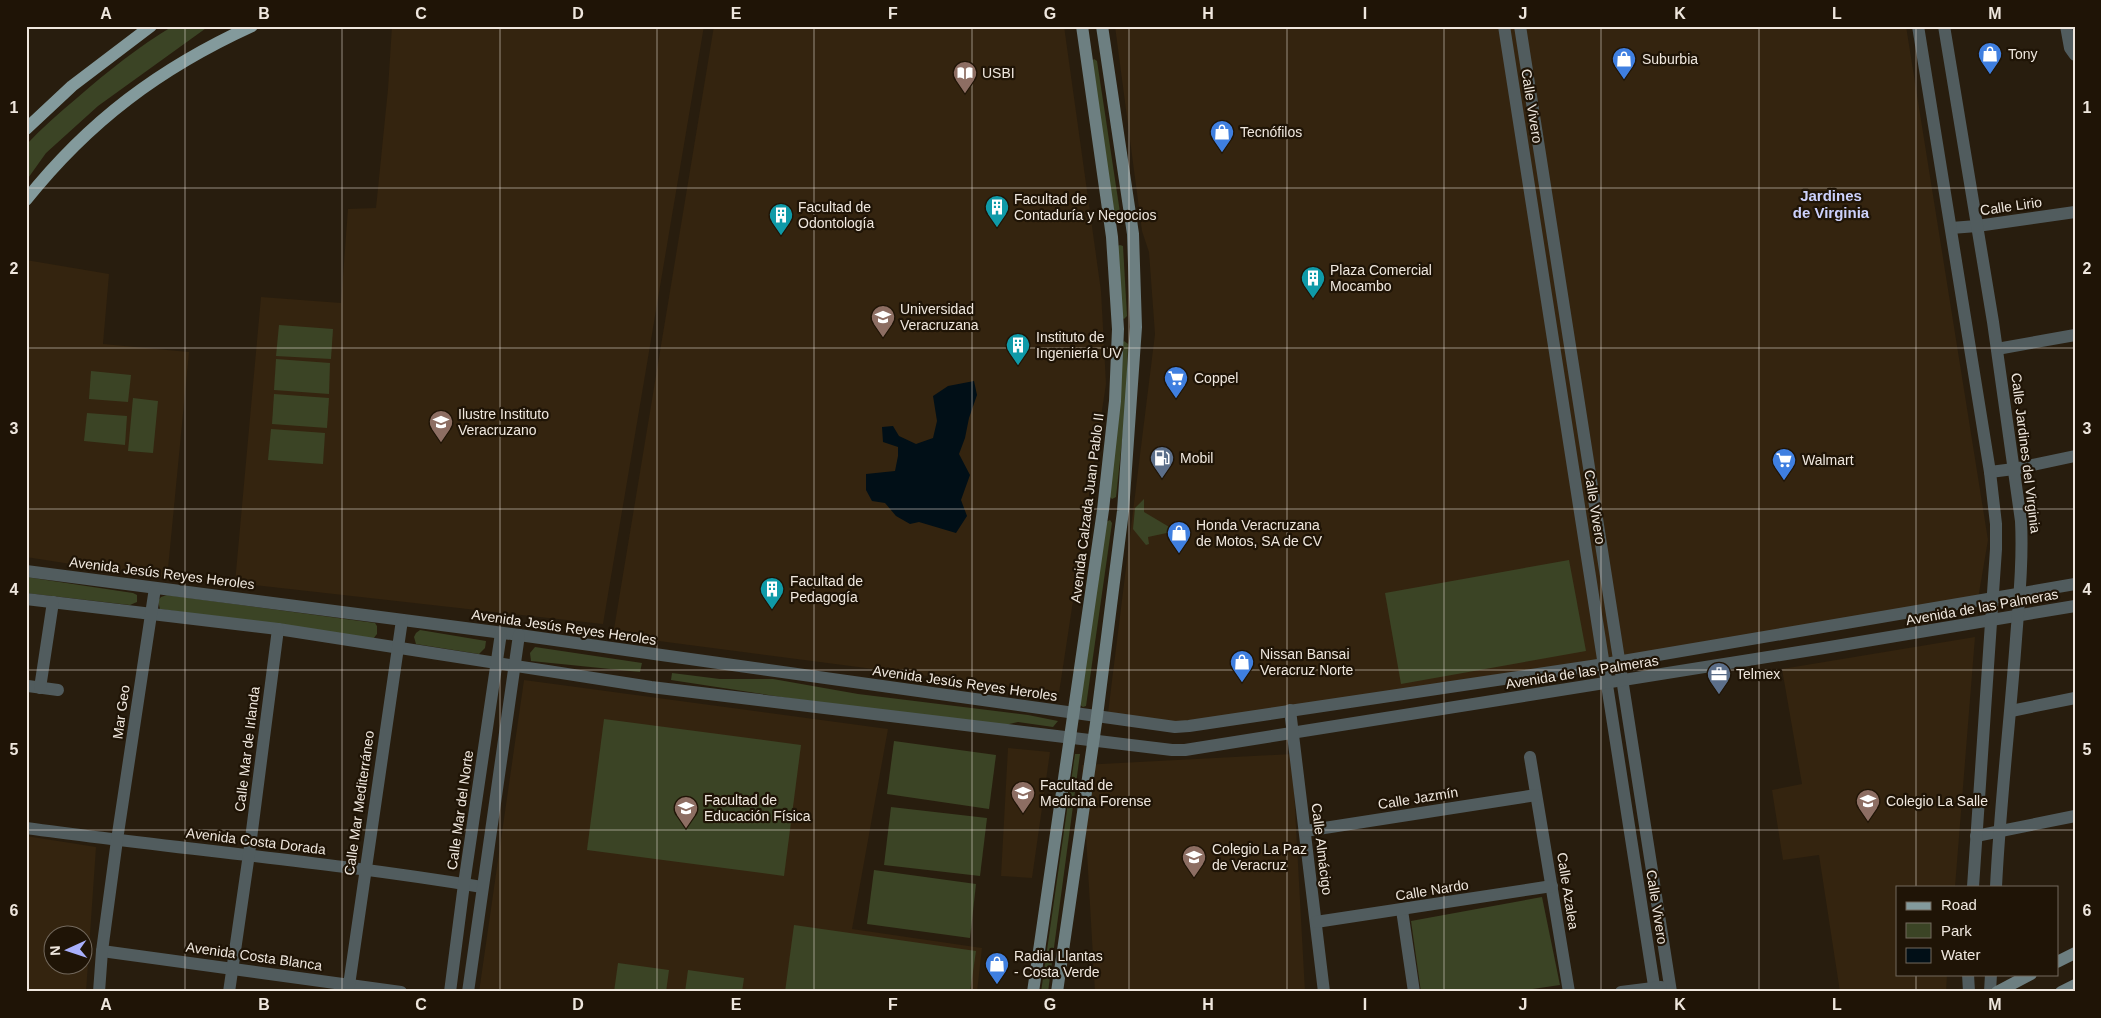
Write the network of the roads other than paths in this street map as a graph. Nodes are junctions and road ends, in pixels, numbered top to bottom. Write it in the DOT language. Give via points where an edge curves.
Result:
graph roads {
  1 [pos="151,26"];
  2 [pos="252,26"];
  3 [pos="1082,26"];
  4 [pos="1102,26"];
  5 [pos="1504,26"];
  6 [pos="1520,26"];
  7 [pos="1918,26"];
  8 [pos="1944,26"];
  9 [pos="2066,26"];
  10 [pos="1524,52"];
  11 [pos="1508,55"];
  12 [pos="2074,55"];
  13 [pos="26,129"];
  14 [pos="26,200"];
  15 [pos="2075,212"];
  16 [pos="1977,226"];
  17 [pos="1951,228"];
  18 [pos="1133,234"];
  19 [pos="1112,237"];
  20 [pos="2075,335"];
  21 [pos="1997,349"];
  22 [pos="2075,456"];
  23 [pos="2014,469"];
  24 [pos="1990,472"];
  25 [pos="1104,510"];
  26 [pos="1123,510"];
  27 [pos="26,571"];
  28 [pos="2075,584"];
  29 [pos="155,588"];
  30 [pos="2019,594"];
  31 [pos="26,599"];
  32 [pos="1993,599"];
  33 [pos="53,602"];
  34 [pos="2075,606"];
  35 [pos="151,613"];
  36 [pos="2018,616"];
  37 [pos="402,620"];
  38 [pos="1992,620"];
  39 [pos="1820,628"];
  40 [pos="278,630"];
  41 [pos="501,633"];
  42 [pos="519,635"];
  43 [pos="398,646"];
  44 [pos="1824,648"];
  45 [pos="1620,661"];
  46 [pos="496,663"];
  47 [pos="1605,664"];
  48 [pos="515,666"];
  49 [pos="1623,681"];
  50 [pos="1608,682"];
  51 [pos="58,690"];
  52 [pos="2075,698"];
  53 [pos="1290,710"];
  54 [pos="2011,711"];
  55 [pos="1074,713"];
  56 [pos="1097,716"];
  57 [pos="1292,735"];
  58 [pos="1070,737"];
  59 [pos="1093,740"];
  60 [pos="1530,757"];
  61 [pos="1536,795"];
  62 [pos="2075,816"];
  63 [pos="26,828"];
  64 [pos="1305,831"];
  65 [pos="1999,831"];
  66 [pos="1647,834"];
  67 [pos="1631,836"];
  68 [pos="1976,836"];
  69 [pos="117,840"];
  70 [pos="249,854"];
  71 [pos="364,871"];
  72 [pos="464,884"];
  73 [pos="1552,886"];
  74 [pos="1973,886"];
  75 [pos="1996,886"];
  76 [pos="482,887"];
  77 [pos="1656,894"];
  78 [pos="1640,897"];
  79 [pos="1402,910"];
  80 [pos="1316,922"];
  81 [pos="102,951"];
  82 [pos="2075,953"];
  83 [pos="2058,962"];
  84 [pos="232,967"];
  85 [pos="1968,976"];
  86 [pos="1991,976"];
  87 [pos="2027,976"];
  88 [pos="2075,985"];
  89 [pos="349,988"];
  90 [pos="1670,989"];
  91 [pos="1654,990"];
  92 [pos="99,992"];
  93 [pos="229,992"];
  94 [pos="401,992"];
  95 [pos="450,992"];
  96 [pos="468,992"];
  97 [pos="1033,992"];
  98 [pos="1057,992"];
  99 [pos="1324,992"];
  100 [pos="1414,992"];
  101 [pos="1569,992"];
  102 [pos="1621,992"];
  103 [pos="1969,992"];
  104 [pos="1990,992"];
  105 [pos="1998,992"];
  106 [pos="2061,992"];
  1 -- 13 [label="main road" via="72,86"];
  2 -- 14 [label="main road" via="168,71 123,102 67,152"];
  3 -- 19 [label="main road, Avenida Calzada Juan Pablo II"];
  4 -- 18 [label="main road"];
  5 -- 11 [label="street, Calle Vivero"];
  6 -- 10 [label="street, Calle Vivero"];
  7 -- 17 [label="street"];
  8 -- 16 [label="street, Calle Jardines del Virginia"];
  9 -- 12 [label="street"];
  10 -- 11 [label="street"];
  10 -- 45 [label="street, Calle Vivero"];
  11 -- 47 [label="street, Calle Vivero"];
  15 -- 16 [label="street, Calle Lirio"];
  16 -- 17 [label="street, Calle Lirio"];
  16 -- 21 [label="street, Calle Jardines del Virginia"];
  17 -- 24 [label="street"];
  18 -- 19 [label="main road"];
  18 -- 26 [label="main road" via="1136,327"];
  19 -- 25 [label="main road, Avenida Calzada Juan Pablo II" via="1118,329"];
  20 -- 21 [label="street"];
  21 -- 23 [label="street, Calle Jardines del Virginia"];
  22 -- 23 [label="street"];
  23 -- 24 [label="street"];
  23 -- 30 [label="street, Calle Jardines del Virginia" via="2021,521"];
  24 -- 32 [label="street" via="1996,524"];
  25 -- 26 [label="main road"];
  25 -- 55 [label="main road, Avenida Calzada Juan Pablo II"];
  26 -- 56 [label="main road"];
  27 -- 29 [label="street, Avenida Jesús Reyes Heroles"];
  28 -- 30 [label="street, Avenida de las Palmeras"];
  29 -- 35 [label="street, Mar Geo"];
  29 -- 37 [label="street, Avenida Jesús Reyes Heroles"];
  30 -- 32 [label="street, Avenida de las Palmeras"];
  30 -- 36 [label="street, Calle Jardines del Virginia"];
  31 -- 33 [label="street"];
  32 -- 38 [label="street"];
  32 -- 39 [label="street, Avenida de las Palmeras"];
  33 -- 35 [label="street"];
  33 -- 51 [label="street" via="34,687"];
  34 -- 36 [label="street, Avenida de las Palmeras"];
  35 -- 40 [label="street"];
  35 -- 69 [label="street, Mar Geo"];
  36 -- 38 [label="street, Avenida de las Palmeras"];
  36 -- 54 [label="street, Calle Jardines del Virginia"];
  37 -- 41 [label="street, Avenida Jesús Reyes Heroles"];
  37 -- 43 [label="street, Calle Mar Mediterráneo"];
  38 -- 44 [label="street, Avenida de las Palmeras"];
  38 -- 68 [label="street"];
  39 -- 44 [label="street"];
  39 -- 45 [label="street, Avenida de las Palmeras"];
  40 -- 43 [label="street"];
  40 -- 70 [label="street, Calle Mar de Irlanda"];
  41 -- 42 [label="street, Avenida Jesús Reyes Heroles"];
  41 -- 46 [label="street, Calle Mar del Norte"];
  42 -- 48 [label="street"];
  42 -- 55 [label="street, Avenida Jesús Reyes Heroles"];
  43 -- 46 [label="street"];
  43 -- 71 [label="street, Calle Mar Mediterráneo"];
  44 -- 49 [label="street, Avenida de las Palmeras"];
  45 -- 47 [label="street, Avenida de las Palmeras"];
  45 -- 49 [label="street, Calle Vivero"];
  46 -- 48 [label="street"];
  46 -- 72 [label="street, Calle Mar del Norte"];
  47 -- 50 [label="street, Calle Vivero"];
  47 -- 53 [label="street, Avenida de las Palmeras"];
  48 -- 58 [label="street" via="651,687"];
  48 -- 76 [label="street"];
  49 -- 50 [label="street, Avenida de las Palmeras"];
  49 -- 66 [label="street, Calle Vivero"];
  50 -- 57 [label="street, Avenida de las Palmeras"];
  50 -- 67 [label="street, Calle Vivero"];
  52 -- 54 [label="street"];
  53 -- 56 [label="street, Avenida de las Palmeras" via="1182,726"];
  53 -- 57 [label="street, Calle Almácigo"];
  54 -- 65 [label="street, Calle Jardines del Virginia"];
  55 -- 56 [label="street, Avenida Jesús Reyes Heroles"];
  55 -- 58 [label="main road, Avenida Calzada Juan Pablo II"];
  56 -- 59 [label="main road"];
  57 -- 59 [label="street, Avenida de las Palmeras" via="1185,750"];
  57 -- 64 [label="street, Calle Almácigo"];
  58 -- 59 [label="street"];
  58 -- 97 [label="main road, Avenida Calzada Juan Pablo II"];
  59 -- 98 [label="main road"];
  60 -- 61 [label="street, Calle Azalea"];
  61 -- 64 [label="street, Calle Jazmín"];
  61 -- 73 [label="street, Calle Azalea"];
  62 -- 65 [label="street"];
  63 -- 69 [label="street, Avenida Costa Dorada"];
  64 -- 80 [label="street, Calle Almácigo"];
  65 -- 68 [label="street"];
  65 -- 75 [label="street, Calle Jardines del Virginia"];
  66 -- 67 [label="street"];
  66 -- 77 [label="street, Calle Vivero"];
  67 -- 78 [label="street, Calle Vivero"];
  68 -- 74 [label="street"];
  69 -- 70 [label="street, Avenida Costa Dorada"];
  69 -- 81 [label="street, Mar Geo"];
  70 -- 71 [label="street, Avenida Costa Dorada"];
  70 -- 84 [label="street, Calle Mar de Irlanda"];
  71 -- 72 [label="street, Avenida Costa Dorada"];
  71 -- 89 [label="street, Calle Mar Mediterráneo"];
  72 -- 76 [label="street, Avenida Costa Dorada"];
  72 -- 95 [label="street, Calle Mar del Norte"];
  73 -- 79 [label="street, Calle Nardo"];
  73 -- 101 [label="street, Calle Azalea"];
  76 -- 96 [label="street"];
  77 -- 78 [label="street"];
  77 -- 90 [label="street, Calle Vivero"];
  78 -- 91 [label="street, Calle Vivero"];
  79 -- 80 [label="street, Calle Nardo"];
  79 -- 100 [label="street"];
  80 -- 99 [label="street, Calle Almácigo"];
  81 -- 84 [label="street, Avenida Costa Blanca"];
  81 -- 92 [label="street, Mar Geo"];
  82 -- 83 [label="main road"];
  84 -- 89 [label="street, Avenida Costa Blanca"];
  84 -- 93 [label="street, Calle Mar de Irlanda"];
  85 -- 103 [label="street"];
  86 -- 104 [label="street"];
  87 -- 105 [label="main road"];
  88 -- 106 [label="main road"];
  89 -- 94 [label="street, Avenida Costa Blanca"];
  90 -- 91 [label="street"];
  91 -- 102 [label="street"];
}
